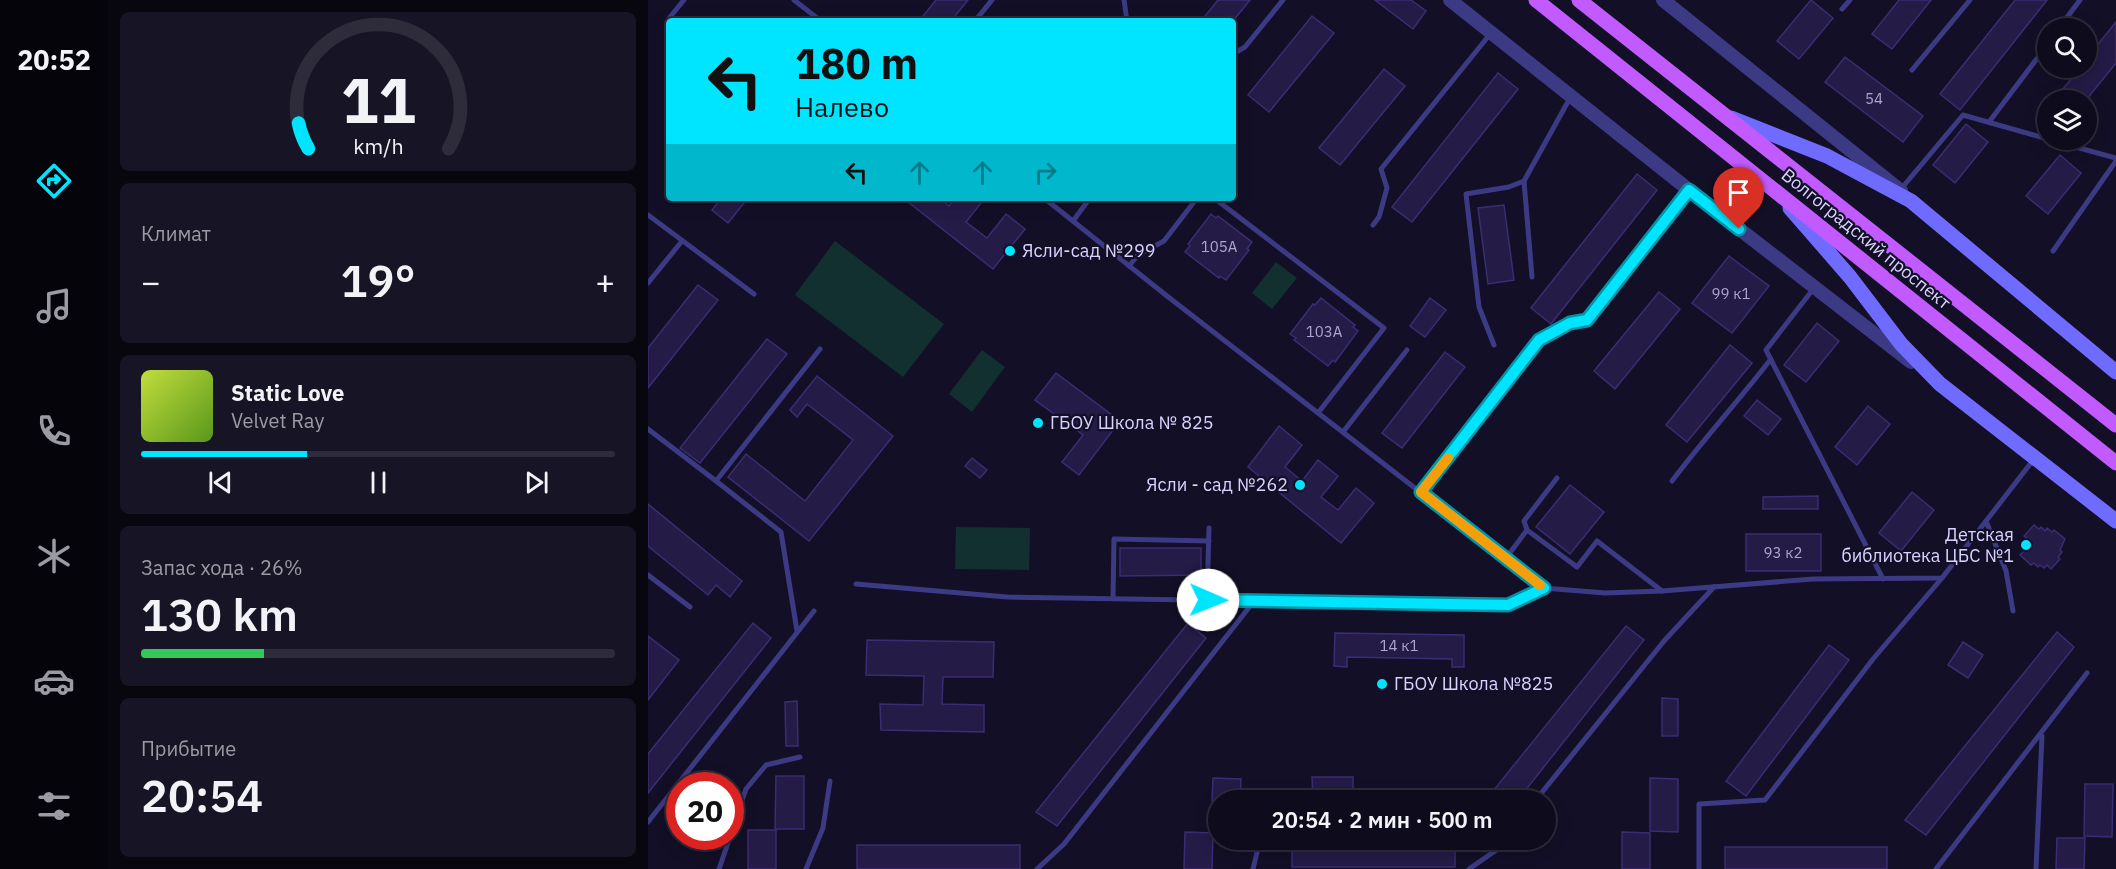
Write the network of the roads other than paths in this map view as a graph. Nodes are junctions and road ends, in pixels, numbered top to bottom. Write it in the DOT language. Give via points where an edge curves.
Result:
graph roads {
  1 [pos="684,0"];
  2 [pos="794,0"];
  3 [pos="992,0"];
  4 [pos="1124,0"];
  5 [pos="1283,0"];
  6 [pos="1450,0"];
  7 [pos="1536,0"];
  8 [pos="1578,0"];
  9 [pos="1663,0"];
  10 [pos="1850,0"];
  11 [pos="1970,0"];
  12 [pos="2080,0"];
  13 [pos="1842,9"];
  14 [pos="670,17"];
  15 [pos="817,18"];
  16 [pos="977,18"];
  17 [pos="1127,18"];
  18 [pos="2066,18"];
  19 [pos="1491,33"];
  20 [pos="1236,52"];
  21 [pos="2037,59"];
  22 [pos="1912,70"];
  23 [pos="1571,97"];
  24 [pos="1720,114"];
  25 [pos="1989,122"];
  26 [pos="2037,136"];
  27 [pos="2084,150"];
  28 [pos="2116,160"];
  29 [pos="1524,181"];
  30 [pos="1689,190"];
  31 [pos="1777,192"];
  32 [pos="1906,195"];
  33 [pos="1048,201"];
  34 [pos="1088,201"];
  35 [pos="1195,201"];
  36 [pos="1219,201"];
  37 [pos="648,215"];
  38 [pos="1073,221"];
  39 [pos="1373,225"];
  40 [pos="681,241"];
  41 [pos="2053,251"];
  42 [pos="1129,266"];
  43 [pos="1532,277"];
  44 [pos="648,283"];
  45 [pos="1815,287"];
  46 [pos="754,294"];
  47 [pos="1494,345"];
  48 [pos="820,349"];
  49 [pos="1407,350"];
  50 [pos="1771,359"];
  51 [pos="2115,369"];
  52 [pos="1940,384"];
  53 [pos="1318,413"];
  54 [pos="2116,425"];
  55 [pos="648,429"];
  56 [pos="1343,432"];
  57 [pos="2035,458"];
  58 [pos="2116,463"];
  59 [pos="1557,478"];
  60 [pos="717,481"];
  61 [pos="1672,481"];
  62 [pos="1421,492"];
  63 [pos="1986,521"];
  64 [pos="2116,521"];
  65 [pos="1209,528"];
  66 [pos="1527,530"];
  67 [pos="1209,541"];
  68 [pos="1506,558"];
  69 [pos="648,575"];
  70 [pos="1942,578"];
  71 [pos="1883,579"];
  72 [pos="856,584"];
  73 [pos="1714,587"];
  74 [pos="1544,588"];
  75 [pos="1662,591"];
  76 [pos="1113,598"];
  77 [pos="1208,600"];
  78 [pos="1254,601"];
  79 [pos="690,607"];
  80 [pos="814,610"];
  81 [pos="2013,611"];
  82 [pos="797,631"];
  83 [pos="2087,673"];
  84 [pos="2042,734"];
  85 [pos="800,757"];
  86 [pos="830,781"];
  87 [pos="1544,790"];
  88 [pos="744,795"];
  89 [pos="648,822"];
  90 [pos="725,850"];
  91 [pos="1258,850"];
  92 [pos="1496,850"];
  93 [pos="719,869"];
  94 [pos="806,869"];
  95 [pos="1037,869"];
  96 [pos="1253,869"];
  97 [pos="1469,869"];
  98 [pos="1699,869"];
  99 [pos="1936,869"];
  100 [pos="2036,869"];
  1 -- 14 [label="lane"];
  2 -- 15 [label="lane"];
  3 -- 16 [label="lane"];
  4 -- 17 [label="lane"];
  5 -- 20 [label="lane" via="1245,47"];
  6 -- 19 [label="street"];
  7 -- 31 [label="main road, Волгоградский проспект"];
  8 -- 24 [label="main road, Волгоградский проспект"];
  9 -- 32 [label="street"];
  10 -- 13 [label="lane"];
  11 -- 22 [label="lane"];
  12 -- 18 [label="lane"];
  19 -- 23 [label="street"];
  19 -- 39 [label="lane" via="1381,169 1387,188"];
  21 -- 25 [label="lane"];
  23 -- 29 [label="lane"];
  23 -- 30 [label="street"];
  24 -- 32 [label="main road" via="1827,156"];
  24 -- 54 [label="main road, Волгоградский проспект"];
  25 -- 26 [label="lane"];
  25 -- 32 [label="lane" via="1963,115"];
  27 -- 28 [label="lane"];
  28 -- 41 [label="lane"];
  29 -- 43 [label="lane"];
  29 -- 47 [label="lane" via="1466,194 1479,307"];
  30 -- 45 [label="street"];
  30 -- 62 [label="lane" via="1587,320 1570,323 1539,340"];
  31 -- 52 [label="main road" via="1901,344"];
  31 -- 58 [label="main road, Волгоградский проспект"];
  32 -- 51 [label="main road"];
  33 -- 38 [label="lane"];
  34 -- 38 [label="lane"];
  35 -- 42 [label="lane" via="1164,241 1137,255"];
  36 -- 53 [label="lane" via="1384,328"];
  37 -- 40 [label="lane"];
  38 -- 42 [label="lane"];
  40 -- 44 [label="lane"];
  40 -- 46 [label="lane"];
  42 -- 53 [label="lane"];
  45 -- 50 [label="lane" via="1766,351"];
  45 -- 52 [label="street"];
  48 -- 60 [label="lane"];
  49 -- 56 [label="lane"];
  50 -- 61 [label="lane"];
  50 -- 71 [label="lane"];
  52 -- 57 [label="main road"];
  53 -- 56 [label="lane"];
  55 -- 60 [label="lane"];
  56 -- 62 [label="lane"];
  57 -- 63 [label="lane"];
  57 -- 64 [label="main road"];
  59 -- 66 [label="lane" via="1524,520"];
  60 -- 82 [label="lane" via="781,532"];
  62 -- 68 [label="lane"];
  63 -- 70 [label="lane"];
  63 -- 81 [label="lane" via="2006,571"];
  65 -- 67 [label="lane"];
  66 -- 68 [label="lane"];
  66 -- 75 [label="lane" via="1578,567 1597,541"];
  67 -- 76 [label="lane" via="1114,539"];
  67 -- 77 [label="lane"];
  68 -- 74 [label="lane"];
  69 -- 79 [label="lane"];
  70 -- 71 [label="lane"];
  70 -- 98 [label="lane" via="1873,659 1765,800 1699,804"];
  71 -- 73 [label="lane" via="1813,579"];
  72 -- 76 [label="lane" via="1007,597"];
  73 -- 75 [label="lane"];
  73 -- 87 [label="lane" via="1664,641"];
  74 -- 75 [label="lane" via="1605,593"];
  74 -- 78 [label="lane" via="1508,605"];
  76 -- 77 [label="lane"];
  77 -- 78 [label="lane"];
  78 -- 95 [label="lane" via="1064,844"];
  80 -- 82 [label="lane"];
  82 -- 89 [label="lane"];
  83 -- 84 [label="lane"];
  84 -- 99 [label="lane"];
  84 -- 100 [label="lane"];
  85 -- 88 [label="lane" via="766,765"];
  86 -- 94 [label="lane" via="823,828"];
  90 -- 93 [label="lane"];
  91 -- 96 [label="lane"];
  92 -- 97 [label="lane"];
}
